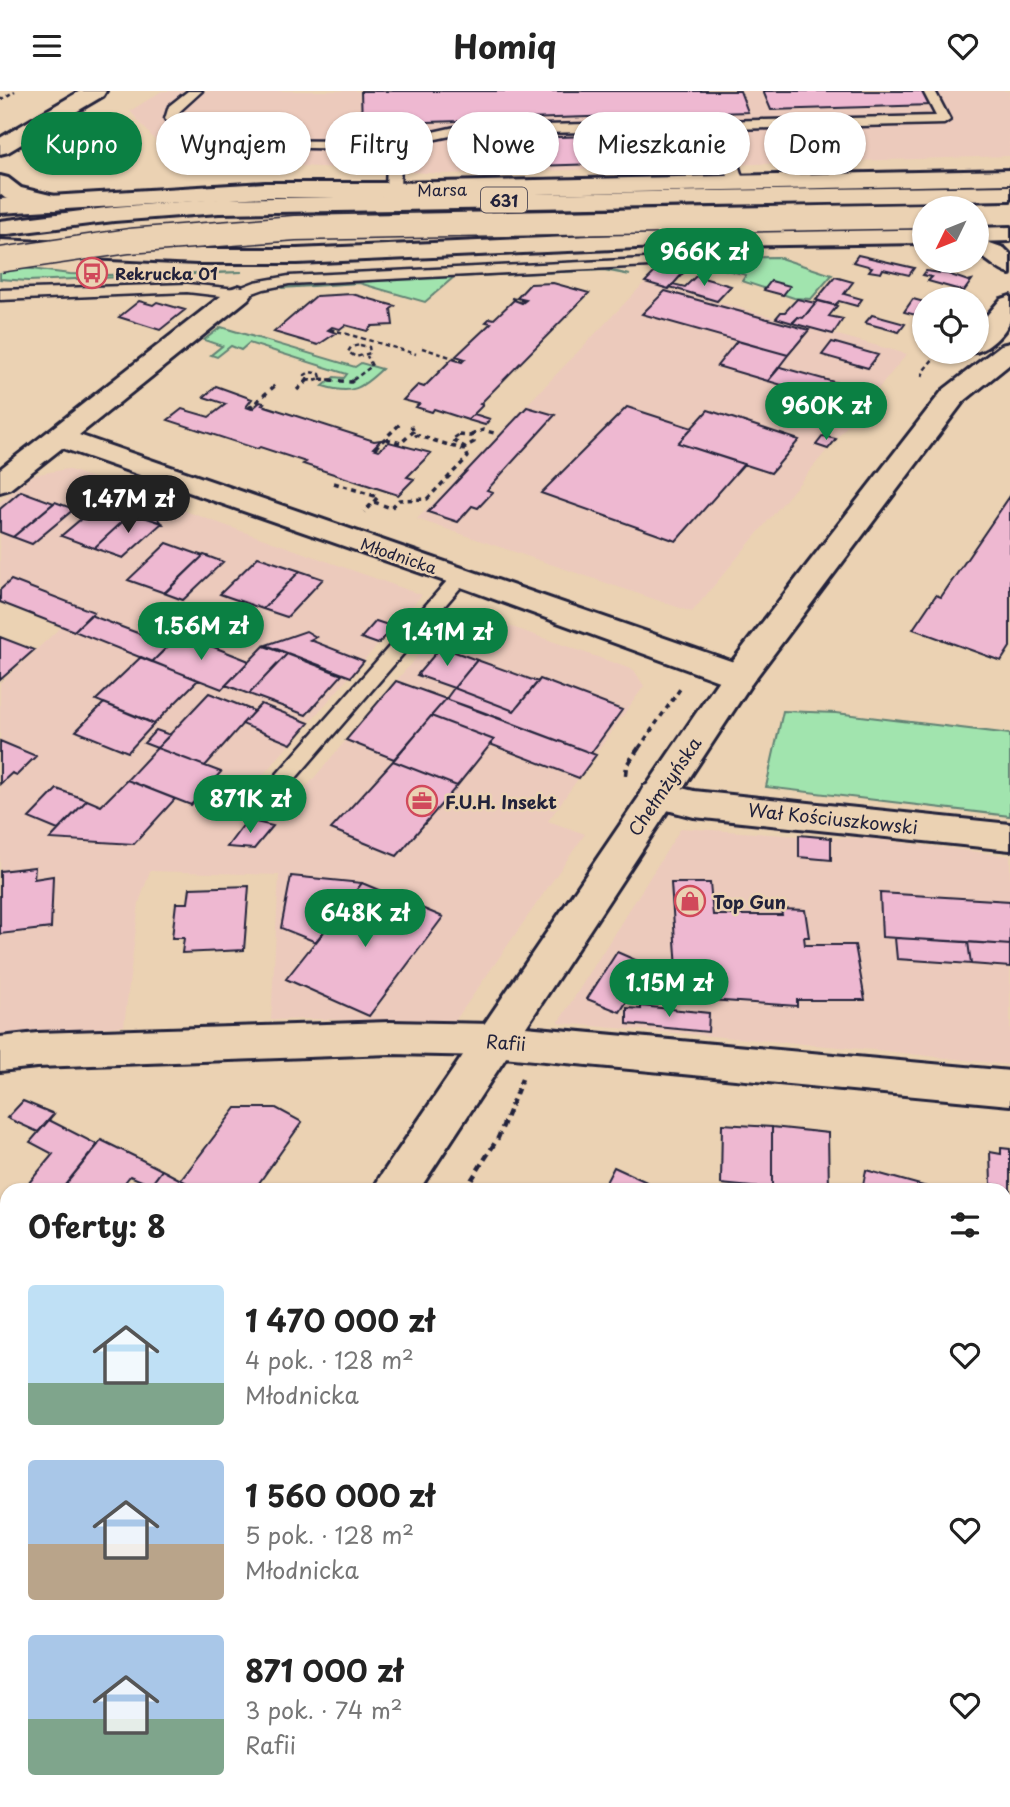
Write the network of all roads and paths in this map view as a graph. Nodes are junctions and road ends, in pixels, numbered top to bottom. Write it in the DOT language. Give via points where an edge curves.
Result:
graph roads {
  1 [pos="15,91"];
  2 [pos="95,91"];
  3 [pos="196,91"];
  4 [pos="929,91"];
  5 [pos="0,100"];
  6 [pos="750,124"];
  7 [pos="573,128"];
  8 [pos="433,136"];
  9 [pos="325,145"];
  10 [pos="4,149"];
  11 [pos="393,175"];
  12 [pos="735,175"];
  13 [pos="1010,177"];
  14 [pos="0,183"];
  15 [pos="737,183"];
  16 [pos="393,190"];
  17 [pos="1010,193"];
  18 [pos="55,203"];
  19 [pos="0,206"];
  20 [pos="989,215"];
  21 [pos="1010,215"];
  22 [pos="912,216"];
  23 [pos="0,228"];
  24 [pos="1010,234"];
  25 [pos="989,235"];
  26 [pos="912,236"];
  27 [pos="0,247"];
  28 [pos="989,250"];
  29 [pos="0,260"];
  30 [pos="645,263"];
  31 [pos="1010,267"];
  32 [pos="239,294"];
  33 [pos="0,295"];
  34 [pos="1010,304"];
  35 [pos="330,329"];
  36 [pos="989,329"];
  37 [pos="358,338"];
  38 [pos="360,345"];
  39 [pos="384,345"];
  40 [pos="422,348"];
  41 [pos="370,349"];
  42 [pos="1010,351"];
  43 [pos="416,354"];
  44 [pos="367,356"];
  45 [pos="463,361"];
  46 [pos="962,364"];
  47 [pos="320,379"];
  48 [pos="308,380"];
  49 [pos="277,384"];
  50 [pos="297,390"];
  51 [pos="953,396"];
  52 [pos="249,408"];
  53 [pos="401,423"];
  54 [pos="411,426"];
  55 [pos="414,431"];
  56 [pos="494,433"];
  57 [pos="470,435"];
  58 [pos="58,437"];
  59 [pos="385,438"];
  60 [pos="457,446"];
  61 [pos="375,448"];
  62 [pos="0,483"];
  63 [pos="334,483"];
  64 [pos="374,502"];
  65 [pos="341,535"];
  66 [pos="461,576"];
  67 [pos="739,676"];
  68 [pos="270,795"];
  69 [pos="657,795"];
  70 [pos="1010,837"];
  71 [pos="493,1040"];
  72 [pos="0,1054"];
  73 [pos="524,1074"];
  74 [pos="1010,1088"];
  75 [pos="400,1183"];
  76 [pos="469,1183"];
  1 -- 5 [label="path"];
  2 -- 10 [label="main road"];
  3 -- 9 [label="lane" via="174,109 171,119 181,132 200,141"];
  4 -- 6 [label="lane" via="944,120"];
  7 -- 8 [label="lane" via="455,131"];
  11 -- 16 [label="lane"];
  12 -- 15 [label="lane"];
  13 -- 15 [label="main road, Marsa"];
  14 -- 18 [label="main road" via="13,193"];
  15 -- 16 [label="main road, Marsa"];
  16 -- 18 [label="main road, Marsa" via="185,193"];
  17 -- 23 [label="main road, 631" via="219,207"];
  18 -- 19 [label="main road, Marsa"];
  20 -- 21 [label="main road"];
  22 -- 29 [label="main road, 631, bridge" via="295,229 129,241"];
  24 -- 25 [label="main road"];
  26 -- 27 [label="main road" via="660,240 275,256"];
  28 -- 31 [label="main road"];
  30 -- 32 [label="lane" via="289,280"];
  32 -- 33 [label="lane" via="187,288"];
  32 -- 58 [label="main road"];
  34 -- 36 [label="main road"];
  35 -- 37 [label="path"];
  37 -- 38 [label="path"];
  37 -- 39 [label="path"];
  38 -- 41 [label="path"];
  38 -- 44 [label="path" via="348,352"];
  39 -- 41 [label="path"];
  39 -- 43 [label="path"];
  40 -- 45 [label="path"];
  41 -- 44 [label="path"];
  42 -- 51 [label="main road, Chełmżyńska"];
  44 -- 47 [label="path" via="372,366 350,382"];
  46 -- 51 [label="main road, Chełmżyńska"];
  47 -- 48 [label="path"];
  47 -- 48 [label="path" via="320,374 310,372 304,376"];
  48 -- 50 [label="path"];
  49 -- 52 [label="path"];
  51 -- 67 [label="main road, Chełmżyńska"];
  53 -- 59 [label="path"];
  54 -- 55 [label="path"];
  55 -- 59 [label="path" via="401,443"];
  55 -- 60 [label="path"];
  56 -- 57 [label="path" via="483,430"];
  57 -- 60 [label="path" via="455,436"];
  57 -- 60 [label="path" via="474,442"];
  58 -- 62 [label="main road"];
  58 -- 65 [label="main road, Młodnicka"];
  59 -- 61 [label="path"];
  60 -- 64 [label="path" via="468,457 427,499 399,500 391,508"];
  63 -- 64 [label="path" via="378,497"];
  64 -- 65 [label="path"];
  65 -- 66 [label="main road, Młodnicka"];
  66 -- 67 [label="main road, Młodnicka"];
  66 -- 68 [label="lane"];
  67 -- 69 [label="main road, Chełmżyńska"];
  69 -- 70 [label="main road, Wał Kościuszkowski" via="694,804"];
  69 -- 71 [label="main road, Chełmżyńska"];
  71 -- 72 [label="main road, Rafii" via="376,1039"];
  71 -- 74 [label="main road, Rafii"];
  71 -- 75 [label="main road, Chełmżyńska"];
  73 -- 76 [label="path" via="498,1138"];
}
